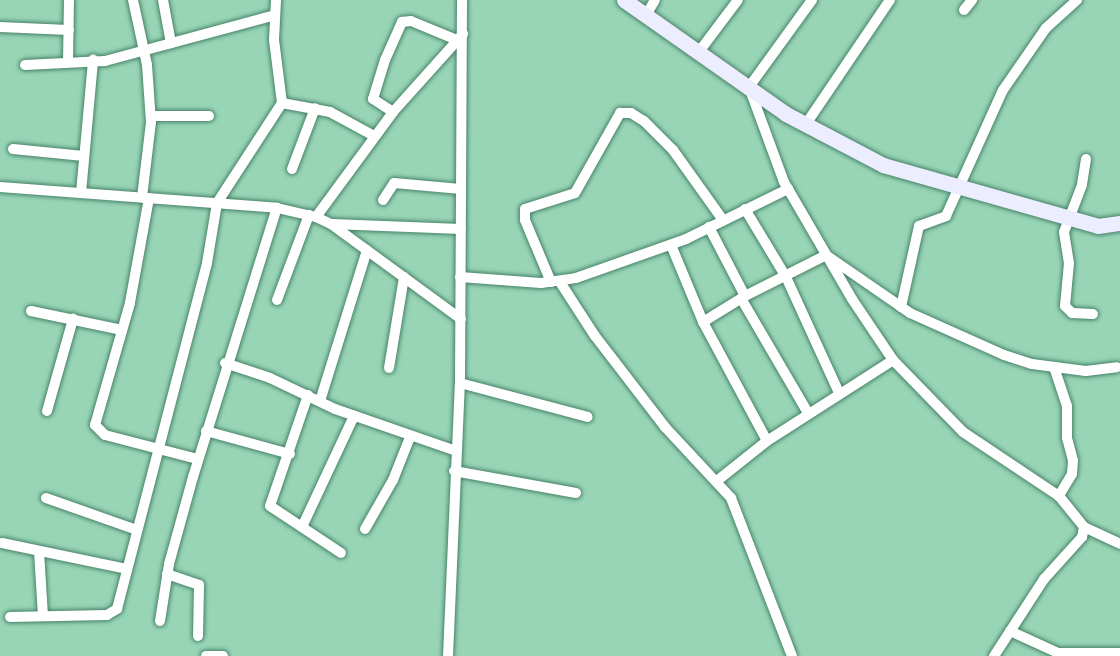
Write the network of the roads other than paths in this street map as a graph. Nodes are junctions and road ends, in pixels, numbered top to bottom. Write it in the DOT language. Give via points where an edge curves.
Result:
graph roads {
  1 [pos="69,0"];
  2 [pos="134,0"];
  3 [pos="163,0"];
  4 [pos="276,0"];
  5 [pos="462,0"];
  6 [pos="624,0"];
  7 [pos="655,0"];
  8 [pos="738,0"];
  9 [pos="812,0"];
  10 [pos="890,0"];
  11 [pos="972,0"];
  12 [pos="1077,0"];
  13 [pos="964,10"];
  14 [pos="275,15"];
  15 [pos="646,15"];
  16 [pos="0,27"];
  17 [pos="69,30"];
  18 [pos="460,37"];
  19 [pos="171,43"];
  20 [pos="144,50"];
  21 [pos="698,53"];
  22 [pos="93,60"];
  23 [pos="68,62"];
  24 [pos="25,65"];
  25 [pos="748,87"];
  26 [pos="282,104"];
  27 [pos="315,108"];
  28 [pos="393,112"];
  29 [pos="151,116"];
  30 [pos="209,116"];
  31 [pos="806,124"];
  32 [pos="374,136"];
  33 [pos="13,149"];
  34 [pos="84,156"];
  35 [pos="1086,159"];
  36 [pos="292,169"];
  37 [pos="959,186"];
  38 [pos="0,188"];
  39 [pos="461,189"];
  40 [pos="788,189"];
  41 [pos="81,193"];
  42 [pos="145,198"];
  43 [pos="383,200"];
  44 [pos="217,203"];
  45 [pos="277,208"];
  46 [pos="745,209"];
  47 [pos="313,216"];
  48 [pos="1067,219"];
  49 [pos="723,220"];
  50 [pos="1120,223"];
  51 [pos="331,224"];
  52 [pos="709,227"];
  53 [pos="461,229"];
  54 [pos="670,245"];
  55 [pos="367,250"];
  56 [pos="826,255"];
  57 [pos="404,277"];
  58 [pos="460,277"];
  59 [pos="786,278"];
  60 [pos="555,282"];
  61 [pos="743,298"];
  62 [pos="277,300"];
  63 [pos="901,307"];
  64 [pos="31,311"];
  65 [pos="1094,314"];
  66 [pos="73,319"];
  67 [pos="461,319"];
  68 [pos="703,322"];
  69 [pos="122,330"];
  70 [pos="893,360"];
  71 [pos="225,363"];
  72 [pos="1052,367"];
  73 [pos="1118,367"];
  74 [pos="389,368"];
  75 [pos="460,384"];
  76 [pos="839,393"];
  77 [pos="308,396"];
  78 [pos="320,401"];
  79 [pos="47,411"];
  80 [pos="808,413"];
  81 [pos="354,416"];
  82 [pos="588,417"];
  83 [pos="206,431"];
  84 [pos="410,437"];
  85 [pos="767,441"];
  86 [pos="160,447"];
  87 [pos="456,451"];
  88 [pos="290,454"];
  89 [pos="198,459"];
  90 [pos="454,471"];
  91 [pos="718,480"];
  92 [pos="576,493"];
  93 [pos="1059,496"];
  94 [pos="46,498"];
  95 [pos="302,527"];
  96 [pos="1084,527"];
  97 [pos="365,529"];
  98 [pos="136,530"];
  99 [pos="2,543"];
  100 [pos="1120,544"];
  101 [pos="39,551"];
  102 [pos="341,553"];
  103 [pos="126,569"];
  104 [pos="167,574"];
  105 [pos="43,616"];
  106 [pos="10,617"];
  107 [pos="160,621"];
  108 [pos="1010,631"];
  109 [pos="198,636"];
  110 [pos="1120,653"];
  111 [pos="206,656"];
  112 [pos="223,656"];
  113 [pos="448,656"];
  114 [pos="792,656"];
  115 [pos="994,656"];
  1 -- 17 [label="street"];
  2 -- 20 [label="street"];
  3 -- 19 [label="street"];
  4 -- 14 [label="street"];
  5 -- 18 [label="street"];
  6 -- 15 [label="street"];
  7 -- 15 [label="street"];
  8 -- 21 [label="street"];
  9 -- 25 [label="street"];
  10 -- 31 [label="street"];
  11 -- 13 [label="street"];
  12 -- 37 [label="street" via="1046,28 1008,83"];
  14 -- 19 [label="street"];
  14 -- 26 [label="street"];
  15 -- 21 [label="street"];
  16 -- 17 [label="street"];
  17 -- 23 [label="street"];
  18 -- 28 [label="street"];
  18 -- 28 [label="street" via="411,21 402,22 374,99 375,104"];
  18 -- 39 [label="street"];
  19 -- 20 [label="street"];
  20 -- 22 [label="street" via="105,61"];
  20 -- 29 [label="street"];
  21 -- 25 [label="street"];
  22 -- 23 [label="street"];
  22 -- 34 [label="street"];
  23 -- 24 [label="street"];
  25 -- 31 [label="street"];
  25 -- 40 [label="street"];
  26 -- 27 [label="street"];
  26 -- 44 [label="street"];
  27 -- 32 [label="street"];
  27 -- 36 [label="street"];
  28 -- 32 [label="street"];
  29 -- 30 [label="street"];
  29 -- 42 [label="street"];
  31 -- 37 [label="street" via="883,165"];
  32 -- 47 [label="street"];
  33 -- 34 [label="street"];
  34 -- 41 [label="street"];
  35 -- 48 [label="street" via="1082,185"];
  37 -- 48 [label="street"];
  37 -- 63 [label="street" via="942,220 919,226"];
  38 -- 41 [label="street"];
  39 -- 43 [label="street" via="394,183"];
  39 -- 53 [label="street"];
  40 -- 46 [label="street"];
  40 -- 56 [label="street"];
  41 -- 42 [label="street"];
  42 -- 44 [label="street"];
  42 -- 69 [label="street"];
  44 -- 45 [label="street"];
  44 -- 86 [label="street" via="207,263"];
  45 -- 47 [label="street"];
  45 -- 71 [label="street"];
  46 -- 49 [label="street"];
  46 -- 59 [label="street"];
  47 -- 51 [label="street"];
  47 -- 62 [label="street"];
  48 -- 50 [label="street" via="1098,226"];
  48 -- 65 [label="street" via="1064,237 1069,264 1065,306 1072,313"];
  49 -- 52 [label="street"];
  49 -- 60 [label="street" via="673,150 632,113 620,113 575,193 525,209 525,220"];
  51 -- 53 [label="street"];
  51 -- 55 [label="street"];
  52 -- 54 [label="street"];
  52 -- 61 [label="street"];
  53 -- 58 [label="street"];
  54 -- 60 [label="street"];
  54 -- 68 [label="street"];
  55 -- 57 [label="street"];
  55 -- 78 [label="street"];
  56 -- 59 [label="street"];
  56 -- 63 [label="street"];
  56 -- 70 [label="street"];
  57 -- 67 [label="street"];
  57 -- 74 [label="street"];
  58 -- 60 [label="street"];
  58 -- 67 [label="street"];
  59 -- 61 [label="street"];
  59 -- 76 [label="street"];
  60 -- 91 [label="street" via="665,427"];
  61 -- 68 [label="street"];
  61 -- 80 [label="street"];
  63 -- 72 [label="street" via="1004,355"];
  64 -- 66 [label="street"];
  66 -- 69 [label="street"];
  66 -- 79 [label="street"];
  67 -- 75 [label="street"];
  68 -- 85 [label="street"];
  69 -- 86 [label="street" via="94,425 105,435"];
  70 -- 76 [label="street"];
  70 -- 93 [label="street" via="963,432"];
  71 -- 77 [label="street"];
  71 -- 83 [label="street"];
  72 -- 73 [label="street" via="1101,371"];
  72 -- 93 [label="street" via="1067,406 1067,438 1073,460 1072,474"];
  75 -- 82 [label="street"];
  75 -- 87 [label="street"];
  76 -- 80 [label="street"];
  77 -- 78 [label="street"];
  77 -- 88 [label="street"];
  78 -- 81 [label="street"];
  80 -- 85 [label="street"];
  81 -- 84 [label="street"];
  81 -- 95 [label="street"];
  83 -- 88 [label="street"];
  83 -- 89 [label="street"];
  84 -- 87 [label="street"];
  84 -- 97 [label="street" via="393,480"];
  85 -- 91 [label="street"];
  86 -- 89 [label="street"];
  86 -- 98 [label="street"];
  87 -- 90 [label="street"];
  88 -- 95 [label="street" via="270,506"];
  89 -- 104 [label="street"];
  90 -- 92 [label="street"];
  90 -- 113 [label="street"];
  91 -- 114 [label="street" via="748,535"];
  93 -- 96 [label="street"];
  94 -- 98 [label="street"];
  95 -- 102 [label="street"];
  96 -- 100 [label="street"];
  96 -- 108 [label="street" via="1082,537 1044,579"];
  98 -- 103 [label="street"];
  99 -- 101 [label="street"];
  101 -- 103 [label="street"];
  101 -- 105 [label="street"];
  103 -- 105 [label="street" via="113,614"];
  104 -- 107 [label="street"];
  104 -- 109 [label="street" via="199,585"];
  105 -- 106 [label="street"];
  108 -- 110 [label="street" via="1058,652"];
  108 -- 115 [label="street"];
  111 -- 112 [label="street"];
}
